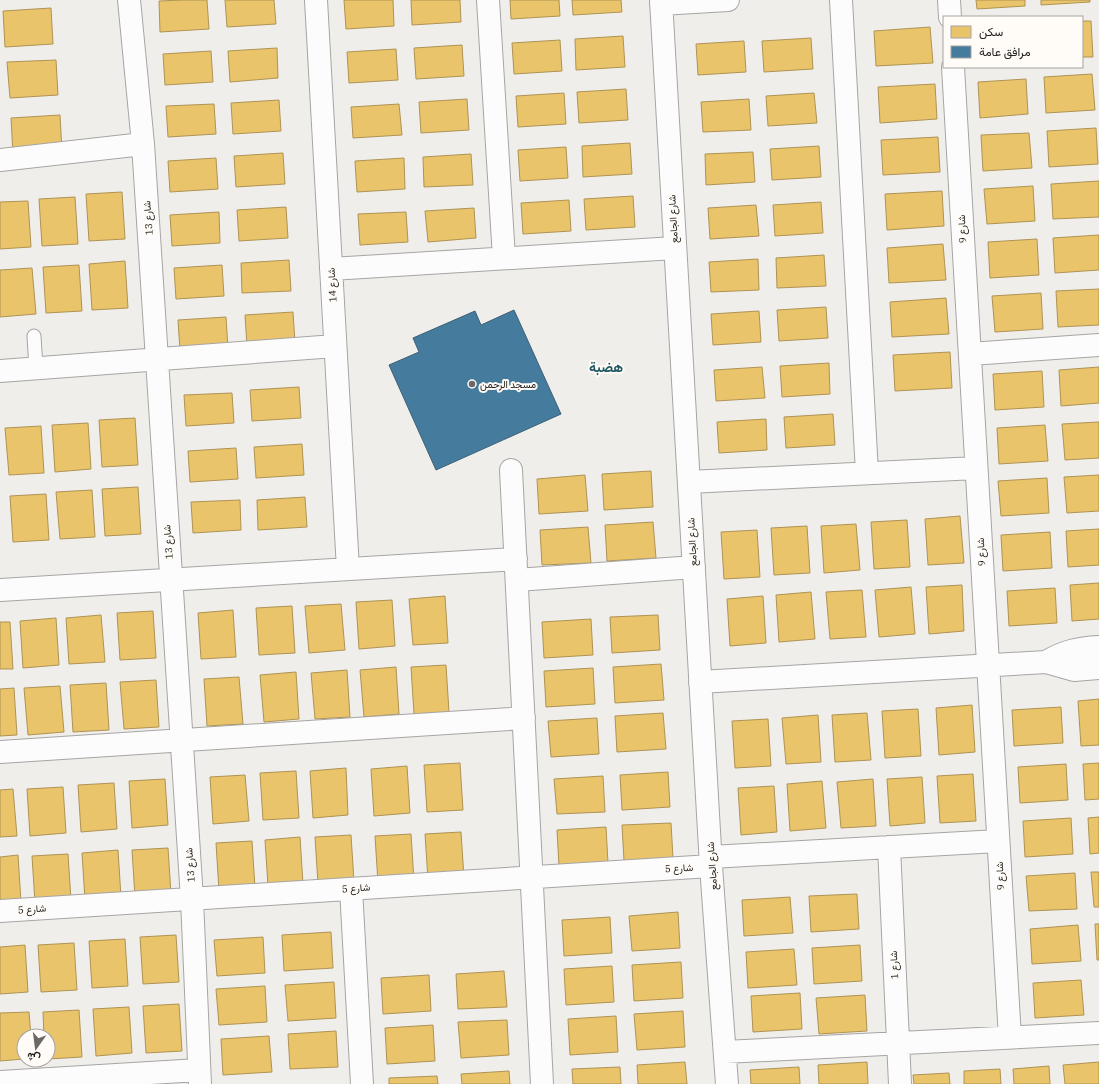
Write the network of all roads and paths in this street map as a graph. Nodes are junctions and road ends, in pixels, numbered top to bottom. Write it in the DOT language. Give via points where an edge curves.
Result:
graph roads {
  1 [pos="129,0"];
  2 [pos="316,0"];
  3 [pos="488,0"];
  4 [pos="728,0"];
  5 [pos="841,0"];
  6 [pos="949,0"];
  7 [pos="661,2"];
  8 [pos="950,16"];
  9 [pos="953,68"];
  10 [pos="143,144"];
  11 [pos="0,160"];
  12 [pos="675,248"];
  13 [pos="504,258"];
  14 [pos="331,269"];
  15 [pos="34,336"];
  16 [pos="1099,345"];
  17 [pos="335,346"];
  18 [pos="970,354"];
  19 [pos="157,359"];
  20 [pos="36,368"];
  21 [pos="0,371"];
  22 [pos="976,468"];
  23 [pos="511,470"];
  24 [pos="867,473"];
  25 [pos="689,482"];
  26 [pos="694,567"];
  27 [pos="348,569"];
  28 [pos="516,570"];
  29 [pos="171,580"];
  30 [pos="0,590"];
  31 [pos="1099,647"];
  32 [pos="1046,662"];
  33 [pos="988,666"];
  34 [pos="1099,668"];
  35 [pos="700,682"];
  36 [pos="524,718"];
  37 [pos="181,740"];
  38 [pos="0,752"];
  39 [pos="998,841"];
  40 [pos="889,847"];
  41 [pos="711,862"];
  42 [pos="531,877"];
  43 [pos="350,889"];
  44 [pos="192,899"];
  45 [pos="0,911"];
  46 [pos="1099,1033"];
  47 [pos="1010,1038"];
  48 [pos="898,1043"];
  49 [pos="725,1052"];
  50 [pos="199,1077"];
  51 [pos="0,1082"];
  52 [pos="362,1084"];
  53 [pos="542,1084"];
  54 [pos="727,1084"];
  55 [pos="900,1084"];
  1 -- 10 [label="street, شارع 13"];
  2 -- 14 [label="street, شارع 14"];
  3 -- 13 [label="street"];
  4 -- 7 [label="street"];
  5 -- 24 [label="street"];
  6 -- 8 [label="street"];
  7 -- 12 [label="street, شارع الجامع"];
  9 -- 18 [label="street, شارع 9"];
  10 -- 11 [label="street"];
  10 -- 19 [label="street, شارع 13"];
  12 -- 13 [label="street"];
  12 -- 25 [label="street, شارع الجامع"];
  13 -- 14 [label="street"];
  14 -- 17 [label="street, شارع 14"];
  15 -- 20 [label="lane"];
  16 -- 18 [label="street"];
  17 -- 19 [label="street"];
  17 -- 27 [label="street, شارع 14"];
  18 -- 22 [label="street, شارع 9"];
  19 -- 20 [label="street"];
  19 -- 29 [label="street, شارع 13"];
  20 -- 21 [label="street"];
  22 -- 24 [label="street"];
  22 -- 33 [label="street, شارع 9"];
  23 -- 28 [label="street"];
  24 -- 25 [label="street"];
  25 -- 26 [label="street, شارع الجامع"];
  26 -- 28 [label="street"];
  26 -- 35 [label="street, شارع الجامع"];
  27 -- 28 [label="street"];
  27 -- 29 [label="street"];
  28 -- 36 [label="street"];
  29 -- 30 [label="street"];
  29 -- 37 [label="street, شارع 13"];
  31 -- 32 [label="street" via="1077,648"];
  32 -- 33 [label="street"];
  32 -- 34 [label="street" via="1074,670"];
  33 -- 35 [label="street"];
  33 -- 39 [label="street, شارع 9"];
  35 -- 41 [label="street, شارع الجامع"];
  36 -- 37 [label="street"];
  36 -- 42 [label="street"];
  37 -- 38 [label="street"];
  37 -- 44 [label="street, شارع 13"];
  39 -- 40 [label="street, شارع 5"];
  39 -- 47 [label="street, شارع 9"];
  40 -- 41 [label="street, شارع 5"];
  40 -- 48 [label="street, شارع 1"];
  41 -- 42 [label="street, شارع 5"];
  41 -- 49 [label="street, شارع الجامع"];
  42 -- 43 [label="street, شارع 5"];
  42 -- 53 [label="street"];
  43 -- 44 [label="street, شارع 5"];
  43 -- 52 [label="street"];
  44 -- 45 [label="street, شارع 5"];
  44 -- 50 [label="street, شارع 13"];
  46 -- 47 [label="street"];
  47 -- 48 [label="street"];
  48 -- 49 [label="street"];
  48 -- 55 [label="street, شارع 1"];
  49 -- 54 [label="street, شارع الجامع"];
  50 -- 51 [label="street"];
}
